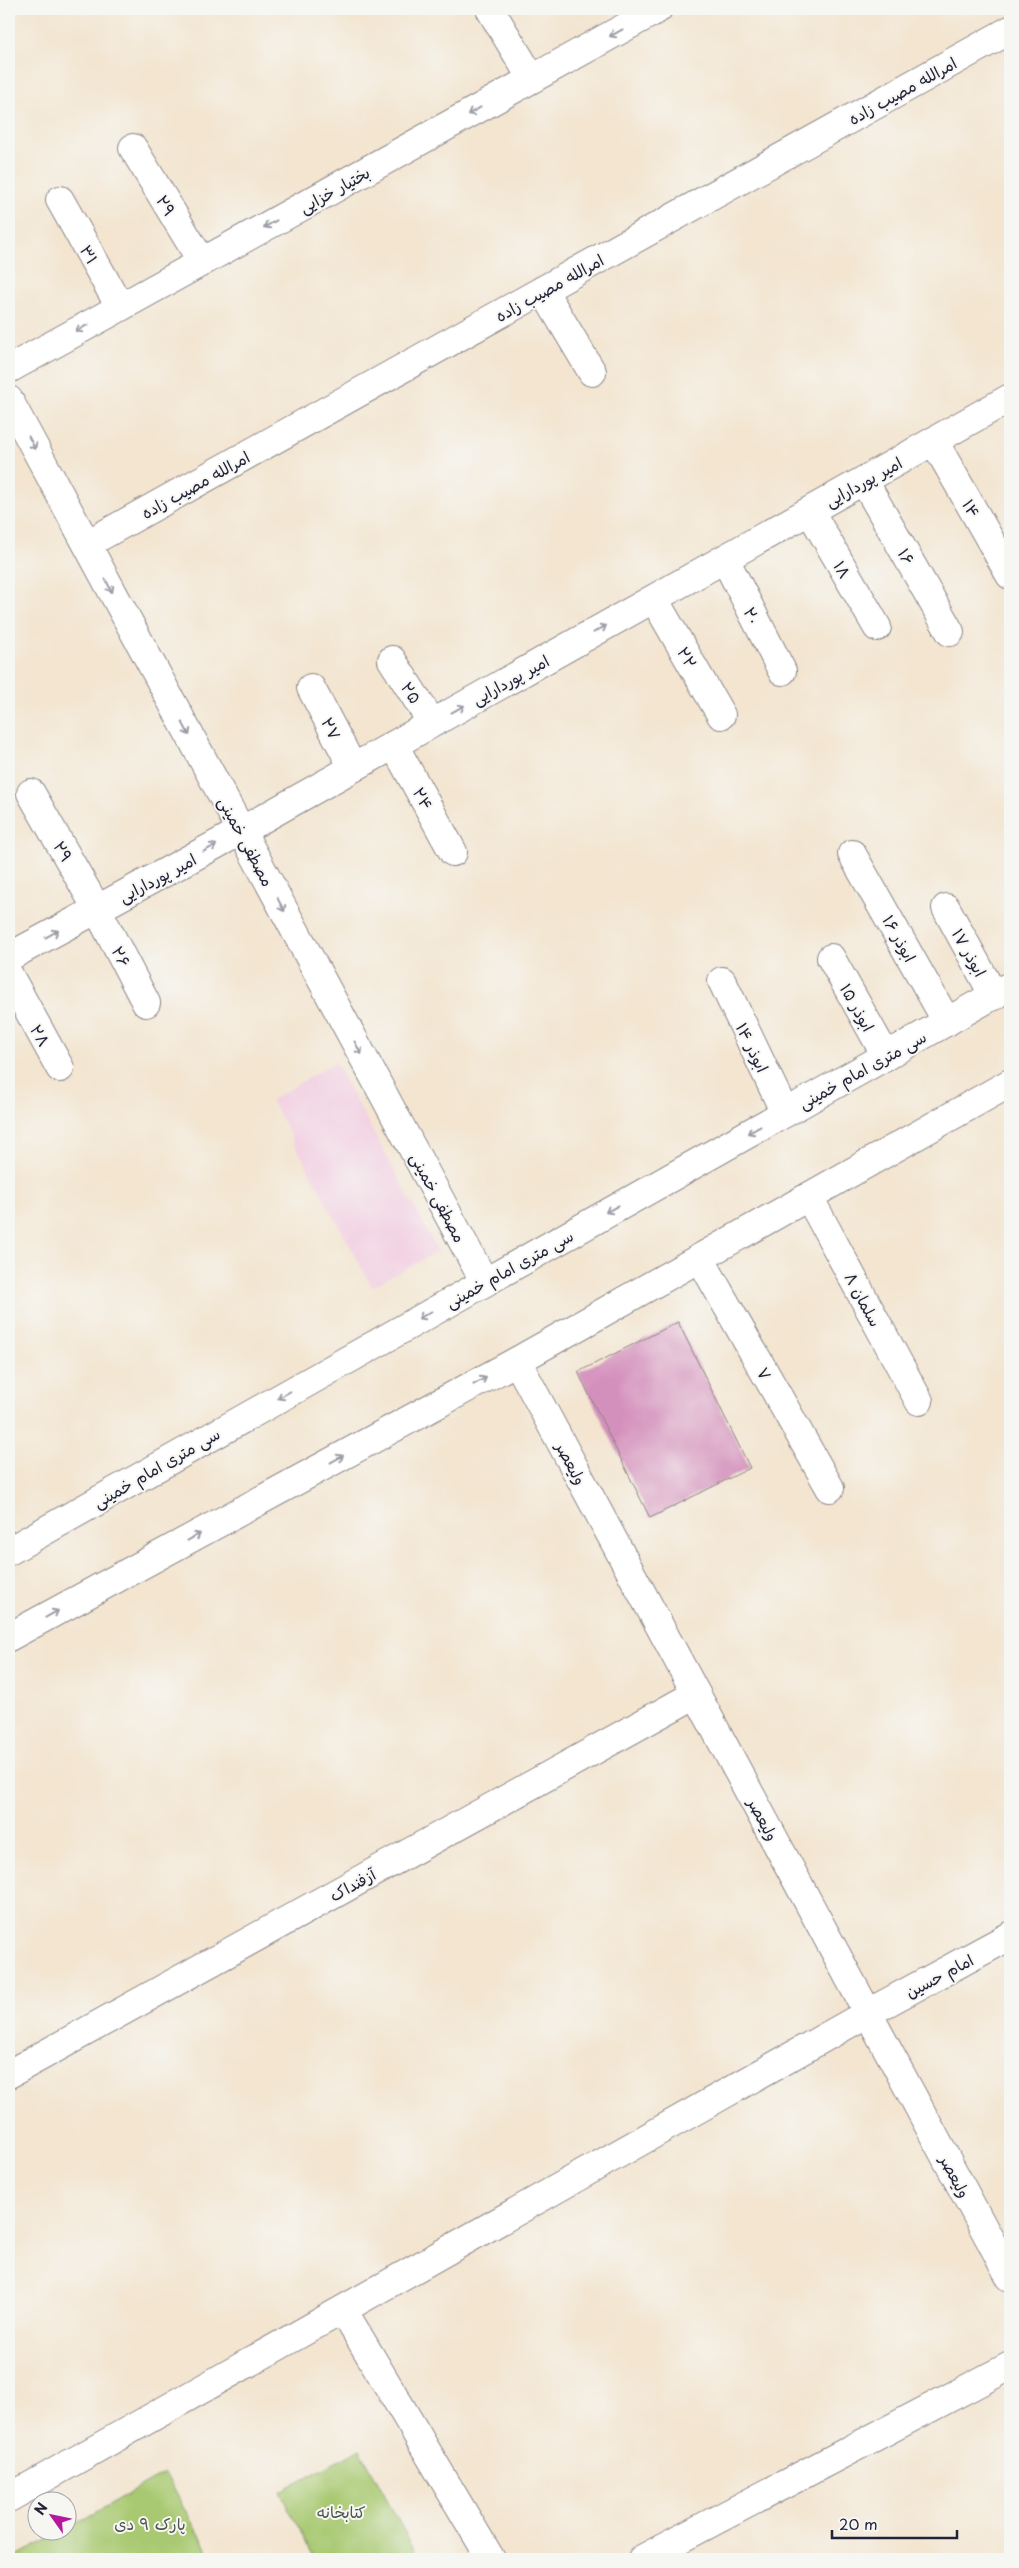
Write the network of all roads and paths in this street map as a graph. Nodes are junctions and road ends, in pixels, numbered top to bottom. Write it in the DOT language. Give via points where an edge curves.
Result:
graph roads {
  1 [pos="490,9"];
  2 [pos="658,9"];
  3 [pos="1010,30"];
  4 [pos="532,79"];
  5 [pos="133,148"];
  6 [pos="60,200"];
  7 [pos="202,262"];
  8 [pos="543,290"];
  9 [pos="120,307"];
  10 [pos="9,369"];
  11 [pos="592,372"];
  12 [pos="1010,398"];
  13 [pos="9,400"];
  14 [pos="934,441"];
  15 [pos="864,481"];
  16 [pos="810,511"];
  17 [pos="87,544"];
  18 [pos="725,559"];
  19 [pos="1010,575"];
  20 [pos="654,599"];
  21 [pos="877,627"];
  22 [pos="950,632"];
  23 [pos="392,660"];
  24 [pos="782,671"];
  25 [pos="312,688"];
  26 [pos="721,715"];
  27 [pos="432,723"];
  28 [pos="394,745"];
  29 [pos="353,768"];
  30 [pos="31,794"];
  31 [pos="242,831"];
  32 [pos="453,852"];
  33 [pos="852,854"];
  34 [pos="946,908"];
  35 [pos="97,909"];
  36 [pos="9,957"];
  37 [pos="830,958"];
  38 [pos="9,975"];
  39 [pos="722,981"];
  40 [pos="1002,991"];
  41 [pos="146,1004"];
  42 [pos="947,1022"];
  43 [pos="886,1056"];
  44 [pos="60,1068"];
  45 [pos="1010,1082"];
  46 [pos="784,1112"];
  47 [pos="809,1197"];
  48 [pos="700,1258"];
  49 [pos="484,1281"];
  50 [pos="517,1361"];
  51 [pos="919,1401"];
  52 [pos="830,1488"];
  53 [pos="9,1551"];
  54 [pos="9,1637"];
  55 [pos="696,1694"];
  56 [pos="1010,1936"];
  57 [pos="868,2013"];
  58 [pos="9,2074"];
  59 [pos="1010,2277"];
  60 [pos="343,2310"];
  61 [pos="1010,2366"];
  62 [pos="9,2498"];
  63 [pos="491,2559"];
  64 [pos="642,2559"];
  1 -- 4 [label="street"];
  2 -- 4 [label="street, بختیار خزایی, one-way"];
  3 -- 8 [label="street, امرالله مصیب زاده"];
  4 -- 7 [label="street, بختیار خزایی, one-way"];
  5 -- 7 [label="street, ۲۹"];
  6 -- 9 [label="street, ۳۱"];
  7 -- 9 [label="street, بختیار خزایی"];
  8 -- 11 [label="street"];
  8 -- 17 [label="street, امرالله مصیب زاده"];
  9 -- 10 [label="street, بختیار خزایی, one-way"];
  12 -- 14 [label="street, امیر پوردارایی"];
  13 -- 17 [label="street, مصطفی خمینی, one-way"];
  14 -- 15 [label="street, امیر پوردارایی"];
  14 -- 19 [label="street, ۱۴"];
  15 -- 16 [label="street, امیر پوردارایی"];
  15 -- 22 [label="street, ۱۶"];
  16 -- 18 [label="street, امیر پوردارایی"];
  16 -- 21 [label="street, ۱۸"];
  17 -- 31 [label="street, مصطفی خمینی, one-way"];
  18 -- 20 [label="street, امیر پوردارایی"];
  18 -- 24 [label="street, ۲۰"];
  20 -- 26 [label="street, ۲۲"];
  27 -- 20 [label="street, امیر پوردارایی, one-way"];
  23 -- 27 [label="street, ۲۵"];
  25 -- 29 [label="street, ۲۷"];
  27 -- 28 [label="street, امیر پوردارایی"];
  28 -- 29 [label="street, امیر پوردارایی"];
  28 -- 32 [label="street, ۲۴"];
  29 -- 31 [label="street, امیر پوردارایی"];
  30 -- 35 [label="street, ۲۹"];
  35 -- 31 [label="street, امیر پوردارایی, one-way"];
  31 -- 49 [label="street, مصطفی خمینی, one-way"];
  33 -- 42 [label="street, ابوذر ۱۶"];
  34 -- 40 [label="street, ابوذر ۱۷"];
  36 -- 35 [label="street, امیر پوردارایی, one-way"];
  35 -- 41 [label="street, ۲۶"];
  37 -- 43 [label="street, ابوذر ۱۵"];
  38 -- 44 [label="street, ۲۸"];
  39 -- 46 [label="street, ابوذر ۱۴"];
  40 -- 42 [label="street, سی متری امام خمینی"];
  42 -- 43 [label="street, سی متری امام خمینی"];
  43 -- 46 [label="street, سی متری امام خمینی"];
  45 -- 47 [label="street"];
  46 -- 49 [label="street, سی متری امام خمینی, one-way"];
  47 -- 48 [label="street"];
  47 -- 51 [label="street, سلمان ۸"];
  48 -- 50 [label="street"];
  48 -- 52 [label="street, ۷"];
  49 -- 53 [label="street, سی متری امام خمینی, one-way"];
  54 -- 50 [label="street, one-way"];
  50 -- 55 [label="street, وليعصر"];
  55 -- 57 [label="street, وليعصر"];
  55 -- 58 [label="street, آزفنداک"];
  56 -- 57 [label="street, امام حسین"];
  57 -- 59 [label="street, وليعصر"];
  57 -- 60 [label="street, امام حسین"];
  60 -- 62 [label="street, امام حسین"];
  60 -- 63 [label="street"];
  61 -- 64 [label="street"];
}
